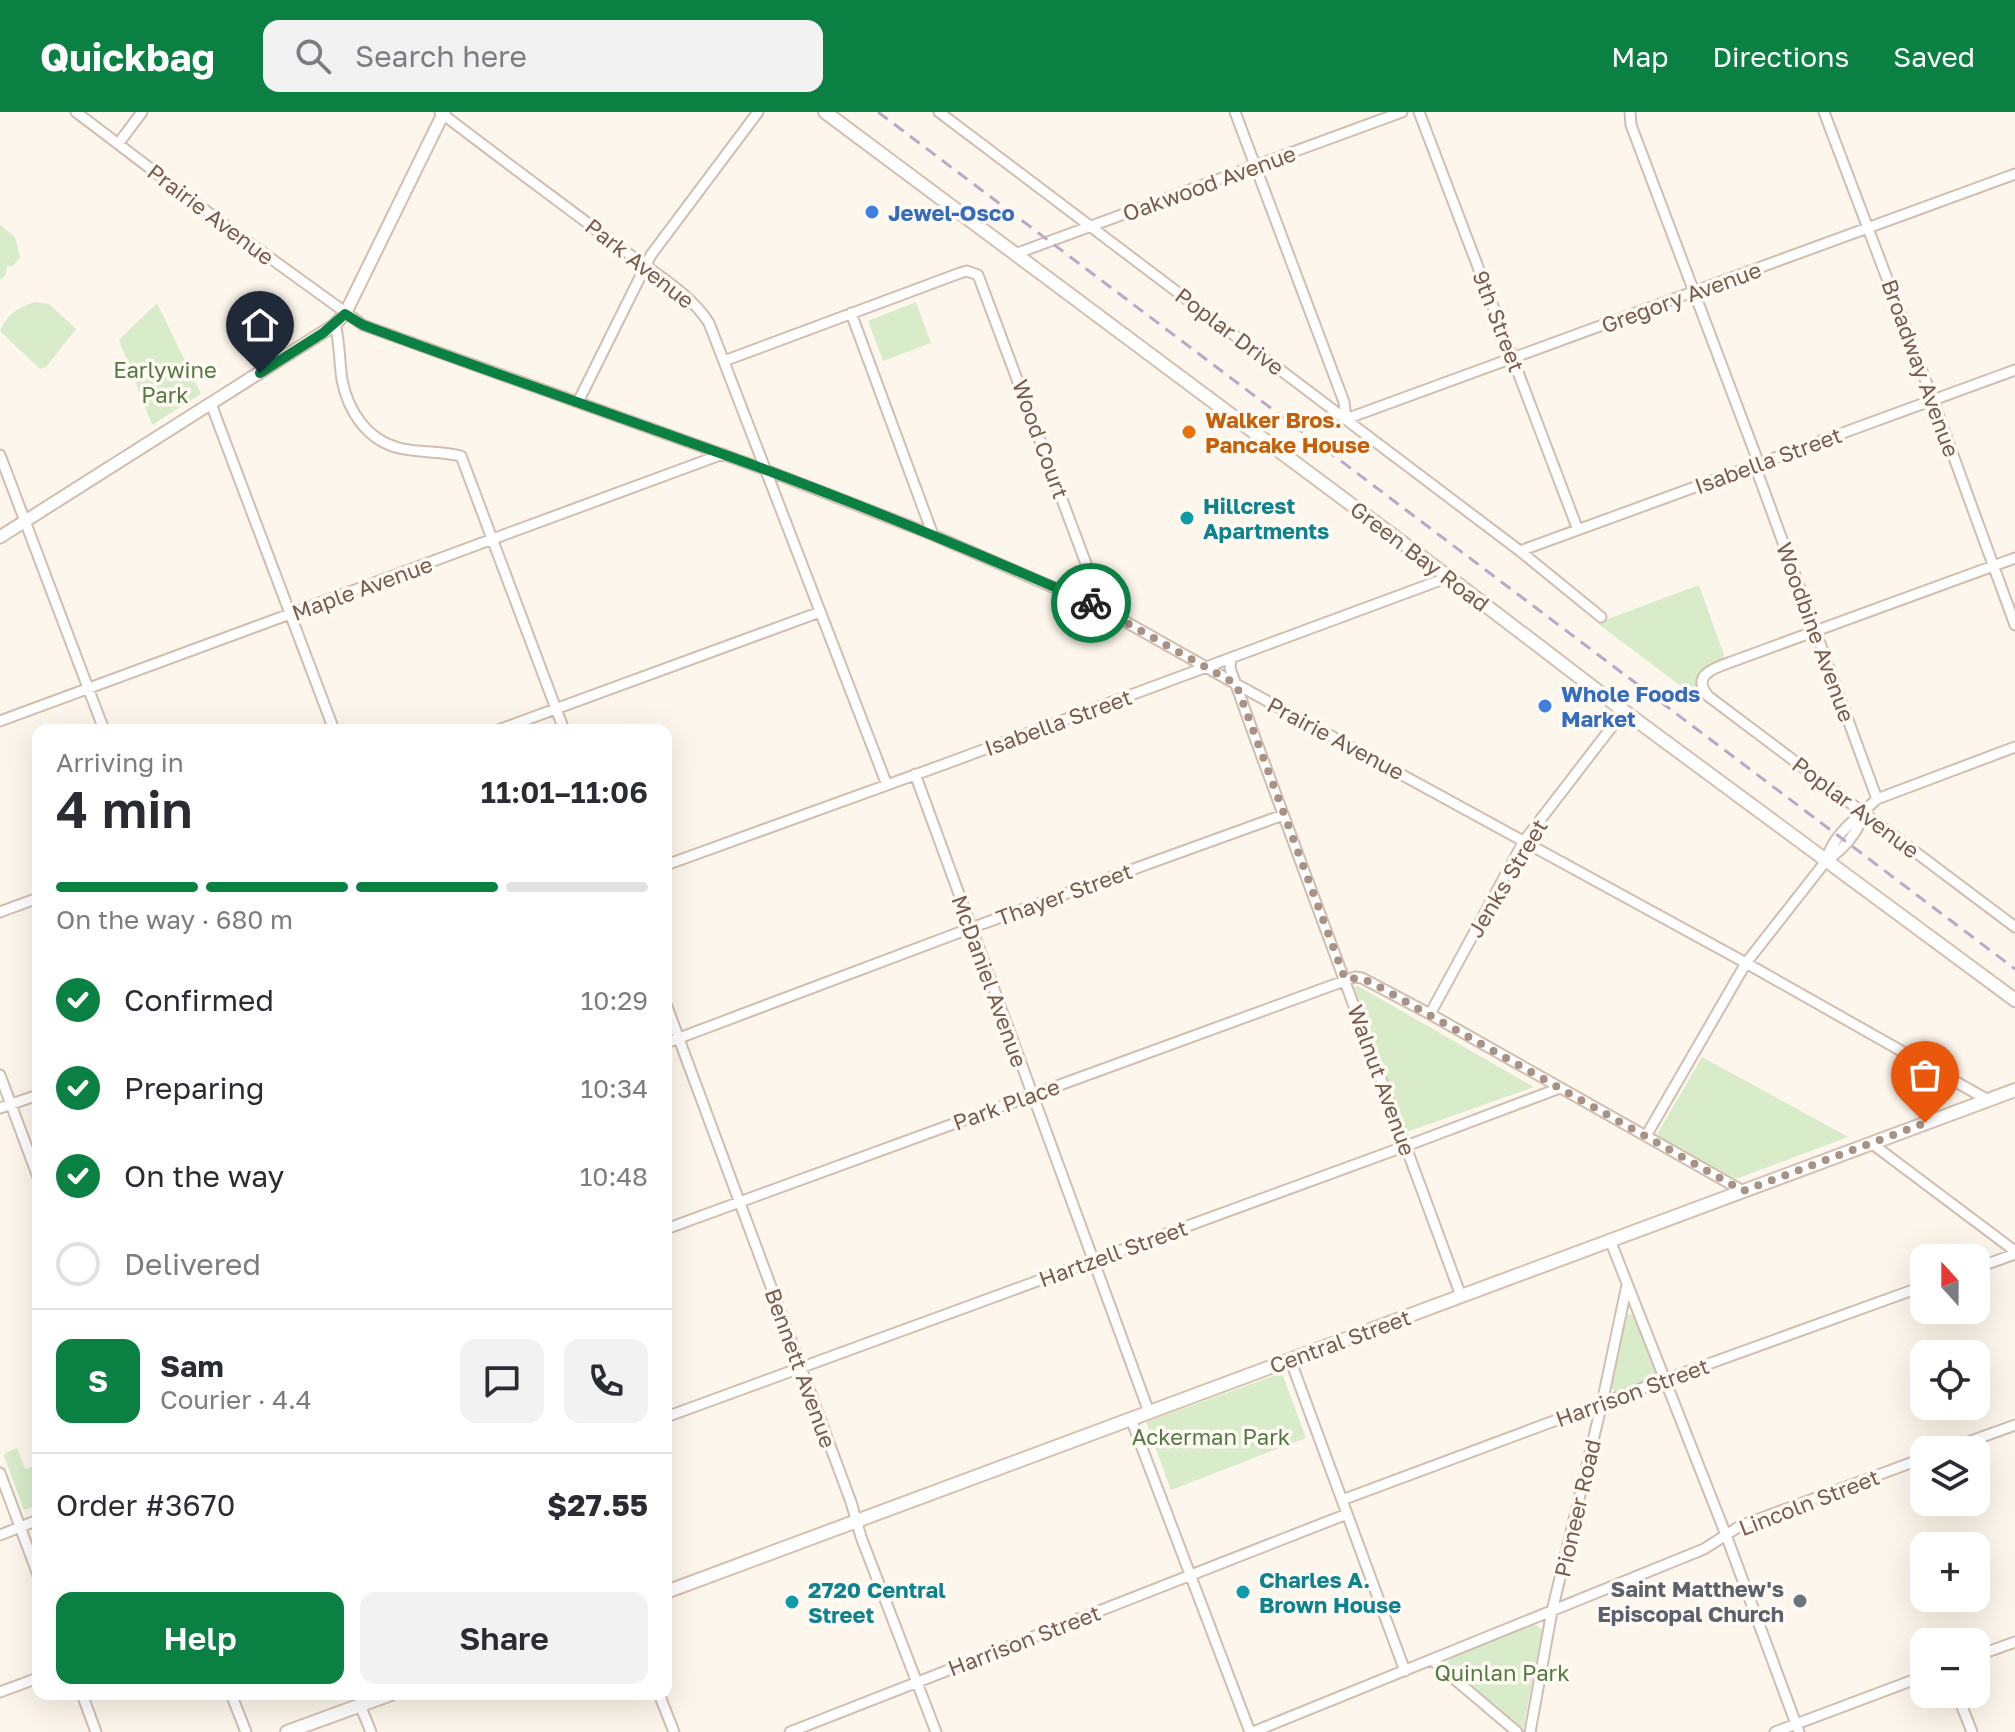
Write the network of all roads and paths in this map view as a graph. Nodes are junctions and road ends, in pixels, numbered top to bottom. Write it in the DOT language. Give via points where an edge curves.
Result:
graph roads {
  1 [pos="76,112"];
  2 [pos="142,112"];
  3 [pos="758,112"];
  4 [pos="825,112"];
  5 [pos="939,112"];
  6 [pos="1235,112"];
  7 [pos="1402,112"];
  8 [pos="1419,112"];
  9 [pos="1630,112"];
  10 [pos="1824,112"];
  11 [pos="442,113"];
  12 [pos="118,144"];
  13 [pos="1255,166"];
  14 [pos="2015,174"];
  15 [pos="1091,226"];
  16 [pos="1868,228"];
  17 [pos="1015,254"];
  18 [pos="645,265"];
  19 [pos="1693,292"];
  20 [pos="851,313"];
  21 [pos="345,314"];
  22 [pos="335,324"];
  23 [pos="1513,358"];
  24 [pos="724,361"];
  25 [pos="2015,370"];
  26 [pos="1933,400"];
  27 [pos="578,402"];
  28 [pos="211,404"];
  29 [pos="1346,419"];
  30 [pos="723,454"];
  31 [pos="0,455"];
  32 [pos="1757,460"];
  33 [pos="766,470"];
  34 [pos="25,520"];
  35 [pos="1578,530"];
  36 [pos="933,535"];
  37 [pos="0,537"];
  38 [pos="493,540"];
  39 [pos="1520,551"];
  40 [pos="2015,558"];
  41 [pos="1993,566"];
  42 [pos="1449,577"];
  43 [pos="1103,609"];
  44 [pos="820,612"];
  45 [pos="290,614"];
  46 [pos="1601,617"];
  47 [pos="2015,625"];
  48 [pos="1816,631"];
  49 [pos="1231,658"];
  50 [pos="1207,667"];
  51 [pos="1236,684"];
  52 [pos="89,689"];
  53 [pos="556,709"];
  54 [pos="1624,711"];
  55 [pos="0,721"];
  56 [pos="102,724"];
  57 [pos="332,724"];
  58 [pos="515,724"];
  59 [pos="562,724"];
  60 [pos="2015,747"];
  61 [pos="915,774"];
  62 [pos="887,785"];
  63 [pos="1877,799"];
  64 [pos="1863,812"];
  65 [pos="1283,815"];
  66 [pos="1524,841"];
  67 [pos="1826,861"];
  68 [pos="672,863"];
  69 [pos="32,900"];
  70 [pos="0,912"];
  71 [pos="2015,927"];
  72 [pos="971,928"];
  73 [pos="1746,963"];
  74 [pos="1345,979"];
  75 [pos="2015,1000"];
  76 [pos="1430,1014"];
  77 [pos="672,1020"];
  78 [pos="679,1038"];
  79 [pos="672,1041"];
  80 [pos="0,1075"];
  81 [pos="1560,1088"];
  82 [pos="2015,1090"];
  83 [pos="1032,1094"];
  84 [pos="32,1097"];
  85 [pos="1988,1100"];
  86 [pos="11,1104"];
  87 [pos="0,1108"];
  88 [pos="1646,1136"];
  89 [pos="1871,1143"];
  90 [pos="1406,1146"];
  91 [pos="32,1161"];
  92 [pos="1743,1191"];
  93 [pos="740,1202"];
  94 [pos="672,1227"];
  95 [pos="1610,1240"];
  96 [pos="2015,1252"];
  97 [pos="1093,1260"];
  98 [pos="1990,1262"];
  99 [pos="1627,1285"];
  100 [pos="1910,1291"];
  101 [pos="1461,1296"];
  102 [pos="1290,1359"];
  103 [pos="801,1367"];
  104 [pos="1664,1380"];
  105 [pos="1602,1403"];
  106 [pos="1149,1412"];
  107 [pos="672,1415"];
  108 [pos="1131,1419"];
  109 [pos="2015,1425"];
  110 [pos="1985,1436"];
  111 [pos="1910,1463"];
  112 [pos="0,1473"];
  113 [pos="1342,1500"];
  114 [pos="1347,1514"];
  115 [pos="857,1521"];
  116 [pos="32,1522"];
  117 [pos="20,1527"];
  118 [pos="0,1535"];
  119 [pos="1726,1535"];
  120 [pos="32,1559"];
  121 [pos="1191,1575"];
  122 [pos="672,1590"];
  123 [pos="1552,1611"];
  124 [pos="2015,1642"];
  125 [pos="1990,1651"];
  126 [pos="1432,1660"];
  127 [pos="1405,1671"];
  128 [pos="32,1680"];
  129 [pos="917,1682"];
  130 [pos="1910,1682"];
  131 [pos="0,1692"];
  132 [pos="84,1700"];
  133 [pos="233,1700"];
  134 [pos="373,1700"];
  135 [pos="661,1700"];
  136 [pos="360,1705"];
  137 [pos="1963,1708"];
  138 [pos="1797,1728"];
  139 [pos="96,1732"];
  140 [pos="246,1732"];
  141 [pos="287,1732"];
  142 [pos="371,1732"];
  143 [pos="674,1732"];
  144 [pos="790,1732"];
  145 [pos="936,1732"];
  146 [pos="1252,1732"];
  147 [pos="1517,1732"];
  148 [pos="1530,1732"];
  149 [pos="1775,1732"];
  150 [pos="1972,1732"];
  1 -- 12 [label="street, Prairie Avenue"];
  2 -- 12 [label="street"];
  3 -- 18 [label="street"];
  4 -- 17 [label="main road, Green Bay Road"];
  5 -- 15 [label="street, Poplar Drive"];
  6 -- 13 [label="street"];
  7 -- 13 [label="street, Oakwood Avenue"];
  8 -- 23 [label="street, 9th Street"];
  9 -- 19 [label="street, Woodbine Avenue"];
  10 -- 16 [label="street, Broadway Avenue"];
  11 -- 18 [label="street, Park Avenue"];
  11 -- 21 [label="street"];
  12 -- 21 [label="street, Prairie Avenue"];
  13 -- 15 [label="street, Oakwood Avenue"];
  13 -- 29 [label="street"];
  14 -- 16 [label="street, Gregory Avenue"];
  15 -- 17 [label="street, Oakwood Avenue"];
  15 -- 29 [label="street, Poplar Drive"];
  16 -- 19 [label="street, Gregory Avenue"];
  16 -- 26 [label="street, Broadway Avenue"];
  17 -- 42 [label="main road, Green Bay Road"];
  18 -- 24 [label="street, Park Avenue" via="704,314"];
  18 -- 27 [label="street"];
  19 -- 23 [label="street, Gregory Avenue"];
  19 -- 32 [label="street, Woodbine Avenue"];
  20 -- 24 [label="street"];
  20 -- 36 [label="street"];
  20 -- 43 [label="street, Wood Court" via="960,273 978,275"];
  21 -- 22 [label="street"];
  21 -- 27 [label="street, Prairie Avenue"];
  22 -- 28 [label="street"];
  22 -- 38 [label="street" via="347,398 358,420 375,438 396,447 461,456"];
  23 -- 29 [label="street, Gregory Avenue"];
  23 -- 35 [label="street, 9th Street"];
  24 -- 33 [label="street, Park Avenue"];
  25 -- 26 [label="street, Isabella Street"];
  26 -- 32 [label="street, Isabella Street"];
  26 -- 41 [label="street, Broadway Avenue"];
  27 -- 30 [label="street, Prairie Avenue"];
  28 -- 34 [label="street"];
  28 -- 45 [label="street"];
  29 -- 39 [label="street, Poplar Drive"];
  30 -- 33 [label="street, Prairie Avenue"];
  30 -- 38 [label="street, Maple Avenue"];
  31 -- 34 [label="street"];
  32 -- 35 [label="street, Isabella Street"];
  32 -- 48 [label="street, Woodbine Avenue"];
  33 -- 36 [label="street, Prairie Avenue"];
  33 -- 44 [label="street, Park Avenue"];
  34 -- 37 [label="street"];
  34 -- 52 [label="street"];
  35 -- 39 [label="street, Isabella Street"];
  36 -- 43 [label="street, Prairie Avenue"];
  38 -- 45 [label="street, Maple Avenue"];
  38 -- 53 [label="street"];
  39 -- 46 [label="street"];
  40 -- 41 [label="street"];
  41 -- 47 [label="street, Broadway Avenue"];
  41 -- 48 [label="street"];
  42 -- 49 [label="street, Isabella Street"];
  42 -- 54 [label="main road, Green Bay Road"];
  43 -- 50 [label="street, Prairie Avenue"];
  44 -- 53 [label="street"];
  44 -- 62 [label="street, Park Avenue"];
  45 -- 52 [label="street, Maple Avenue"];
  45 -- 57 [label="street"];
  48 -- 63 [label="street, Woodbine Avenue"];
  48 -- 64 [label="street, Poplar Avenue" via="1710,670 1701,683 1708,696"];
  49 -- 50 [label="street, Isabella Street"];
  49 -- 51 [label="street, Walnut Avenue"];
  50 -- 51 [label="street, Prairie Avenue"];
  50 -- 61 [label="street, Isabella Street"];
  51 -- 65 [label="street, Walnut Avenue"];
  51 -- 66 [label="street, Prairie Avenue"];
  52 -- 55 [label="street, Maple Avenue"];
  52 -- 56 [label="street"];
  53 -- 58 [label="street"];
  53 -- 59 [label="street"];
  54 -- 66 [label="street, Jenks Street"];
  54 -- 67 [label="main road, Green Bay Road"];
  60 -- 63 [label="street"];
  61 -- 62 [label="street, Isabella Street"];
  61 -- 72 [label="street, McDaniel Avenue"];
  62 -- 68 [label="street, Isabella Street"];
  63 -- 64 [label="street"];
  64 -- 67 [label="street" via="1830,848"];
  64 -- 71 [label="street, Poplar Avenue"];
  65 -- 72 [label="street, Thayer Street"];
  65 -- 74 [label="street, Walnut Avenue"];
  66 -- 73 [label="street, Prairie Avenue"];
  66 -- 76 [label="street, Jenks Street"];
  67 -- 73 [label="street"];
  67 -- 75 [label="main road, Green Bay Road"];
  69 -- 70 [label="street"];
  72 -- 78 [label="street, Thayer Street"];
  72 -- 83 [label="street, McDaniel Avenue"];
  73 -- 85 [label="street, Prairie Avenue"];
  73 -- 88 [label="street"];
  74 -- 76 [label="street" via="1362,978"];
  74 -- 83 [label="street, Park Place"];
  74 -- 90 [label="street, Walnut Avenue"];
  76 -- 81 [label="street"];
  77 -- 78 [label="street, Bennett Avenue"];
  78 -- 79 [label="street, Thayer Street"];
  78 -- 93 [label="street, Bennett Avenue"];
  80 -- 86 [label="street"];
  81 -- 88 [label="street"];
  81 -- 90 [label="street, Hartzell Street"];
  82 -- 85 [label="main road, Central Street"];
  83 -- 93 [label="street, Park Place"];
  83 -- 97 [label="street, McDaniel Avenue"];
  84 -- 86 [label="street"];
  85 -- 89 [label="main road, Central Street"];
  86 -- 87 [label="street"];
  86 -- 91 [label="street"];
  88 -- 92 [label="street"];
  89 -- 92 [label="main road, Central Street"];
  89 -- 96 [label="street"];
  90 -- 97 [label="street, Hartzell Street"];
  90 -- 101 [label="street, Walnut Avenue"];
  92 -- 95 [label="main road, Central Street"];
  93 -- 94 [label="street, Park Place"];
  93 -- 103 [label="street, Bennett Avenue"];
  95 -- 99 [label="street"];
  95 -- 101 [label="main road, Central Street"];
  96 -- 98 [label="street"];
  97 -- 103 [label="street, Hartzell Street"];
  97 -- 106 [label="street, McDaniel Avenue"];
  99 -- 104 [label="street"];
  99 -- 105 [label="street, Pioneer Road"];
  100 -- 104 [label="street, Harrison Street"];
  101 -- 102 [label="main road, Central Street"];
  102 -- 106 [label="main road, Central Street"];
  102 -- 113 [label="street"];
  103 -- 107 [label="street, Hartzell Street"];
  103 -- 115 [label="street, Bennett Avenue"];
  104 -- 105 [label="street, Harrison Street"];
  104 -- 119 [label="street"];
  105 -- 113 [label="street, Harrison Street"];
  105 -- 123 [label="street, Pioneer Road"];
  106 -- 108 [label="main road, Central Street"];
  108 -- 115 [label="main road, Central Street"];
  108 -- 121 [label="street"];
  109 -- 110 [label="street"];
  111 -- 119 [label="street, Lincoln Street"];
  112 -- 117 [label="street"];
  113 -- 114 [label="street"];
  114 -- 121 [label="street, Harrison Street"];
  114 -- 127 [label="street"];
  115 -- 122 [label="main road, Central Street"];
  115 -- 129 [label="street, Bennett Avenue"];
  116 -- 117 [label="street"];
  117 -- 118 [label="street"];
  117 -- 120 [label="street"];
  119 -- 123 [label="street, Lincoln Street" via="1704,1549"];
  119 -- 138 [label="street"];
  121 -- 129 [label="street, Harrison Street"];
  121 -- 146 [label="street"];
  123 -- 126 [label="street, Lincoln Street"];
  123 -- 148 [label="street, Pioneer Road"];
  124 -- 125 [label="street"];
  126 -- 127 [label="street, Lincoln Street"];
  126 -- 147 [label="street"];
  127 -- 146 [label="street, Lincoln Street"];
  128 -- 131 [label="street"];
  129 -- 144 [label="street, Harrison Street"];
  129 -- 145 [label="street, Bennett Avenue"];
  130 -- 138 [label="street"];
  132 -- 139 [label="street"];
  133 -- 140 [label="street"];
  134 -- 136 [label="main road"];
  135 -- 143 [label="street"];
  136 -- 141 [label="main road"];
  136 -- 142 [label="street"];
  137 -- 150 [label="street"];
  138 -- 149 [label="street"];
}
